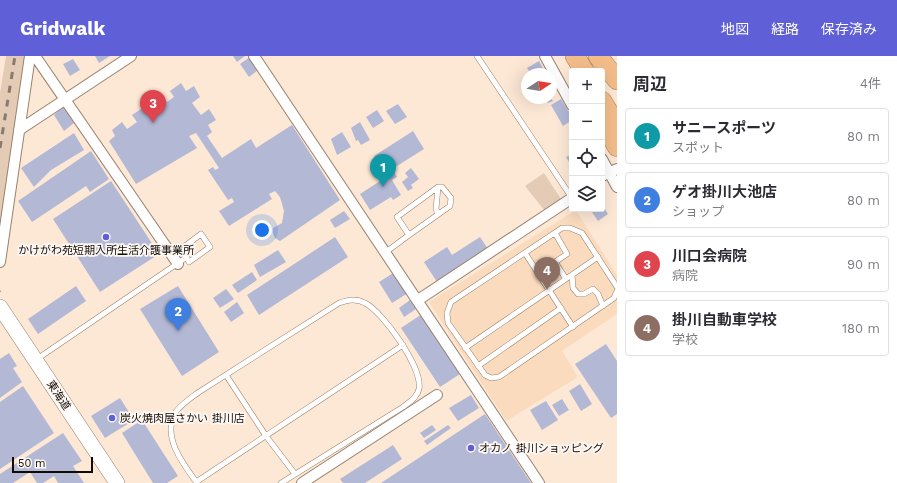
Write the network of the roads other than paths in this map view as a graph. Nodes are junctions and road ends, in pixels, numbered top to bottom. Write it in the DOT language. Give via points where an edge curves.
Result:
graph roads {
  1 [pos="30,56"];
  2 [pos="35,56"];
  3 [pos="130,56"];
  4 [pos="254,56"];
  5 [pos="477,56"];
  6 [pos="545,56"];
  7 [pos="565,56"];
  8 [pos="575,56"];
  9 [pos="598,56"];
  10 [pos="572,68"];
  11 [pos="582,68"];
  12 [pos="617,80"];
  13 [pos="64,100"];
  14 [pos="571,104"];
  15 [pos="604,104"];
  16 [pos="605,125"];
  17 [pos="617,126"];
  18 [pos="20,130"];
  19 [pos="617,147"];
  20 [pos="609,172"];
  21 [pos="438,187"];
  22 [pos="617,187"];
  23 [pos="569,194"];
  24 [pos="569,200"];
  25 [pos="438,214"];
  26 [pos="555,233"];
  27 [pos="409,235"];
  28 [pos="386,252"];
  29 [pos="525,253"];
  30 [pos="187,257"];
  31 [pos="598,257"];
  32 [pos="0,262"];
  33 [pos="178,264"];
  34 [pos="572,275"];
  35 [pos="566,279"];
  36 [pos="617,288"];
  37 [pos="549,290"];
  38 [pos="617,291"];
  39 [pos="1,297"];
  40 [pos="418,300"];
  41 [pos="603,306"];
  42 [pos="561,308"];
  43 [pos="573,327"];
  44 [pos="403,345"];
  45 [pos="465,348"];
  46 [pos="36,360"];
  47 [pos="478,366"];
  48 [pos="226,375"];
  49 [pos="437,395"];
  50 [pos="266,436"];
  51 [pos="295,474"];
  52 [pos="196,482"];
  53 [pos="118,483"];
  54 [pos="282,483"];
  55 [pos="302,483"];
  56 [pos="539,483"];
  1 -- 18 [label="street"];
  2 -- 13 [label="street"];
  3 -- 13 [label="street"];
  4 -- 28 [label="street"];
  5 -- 23 [label="lane"];
  6 -- 14 [label="street"];
  7 -- 10 [label="highway"];
  8 -- 11 [label="highway"];
  9 -- 12 [label="highway"];
  13 -- 18 [label="street"];
  13 -- 33 [label="street"];
  15 -- 17 [label="highway"];
  16 -- 19 [label="highway"];
  18 -- 32 [label="street"];
  20 -- 22 [label="street"];
  21 -- 25 [label="lane"];
  21 -- 25 [label="lane" via="446,190 452,201 450,206"];
  21 -- 27 [label="lane" via="397,217"];
  24 -- 40 [label="street"];
  25 -- 27 [label="lane"];
  26 -- 29 [label="lane"];
  26 -- 31 [label="lane" via="562,228 570,228 582,233"];
  26 -- 35 [label="lane" via="567,254 555,262"];
  27 -- 28 [label="lane"];
  28 -- 40 [label="street"];
  29 -- 37 [label="lane"];
  29 -- 45 [label="lane" via="451,302 447,313 448,323"];
  30 -- 30 [label="lane" via="181,249 201,234 210,247 190,262"];
  30 -- 33 [label="lane"];
  31 -- 34 [label="lane"];
  31 -- 36 [label="lane"];
  33 -- 46 [label="lane"];
  34 -- 35 [label="lane"];
  34 -- 41 [label="lane" via="573,288 578,294 584,294 592,288"];
  35 -- 37 [label="lane"];
  37 -- 42 [label="lane"];
  37 -- 45 [label="lane"];
  38 -- 41 [label="lane" via="614,298"];
  39 -- 46 [label="main road, 東海道"];
  40 -- 56 [label="street"];
  41 -- 43 [label="lane"];
  42 -- 43 [label="lane"];
  42 -- 47 [label="lane"];
  43 -- 47 [label="lane" via="499,377 491,378 485,375"];
  44 -- 48 [label="lane" via="378,312 366,303 353,299 338,303"];
  44 -- 50 [label="lane"];
  44 -- 51 [label="lane" via="418,378 419,388 416,396 403,407"];
  45 -- 47 [label="lane"];
  46 -- 53 [label="main road, 東海道"];
  48 -- 50 [label="lane"];
  48 -- 52 [label="lane" via="193,396 174,415 172,439 179,457"];
  49 -- 55 [label="street"];
  50 -- 51 [label="lane"];
  50 -- 52 [label="lane"];
  51 -- 54 [label="lane"];
}
